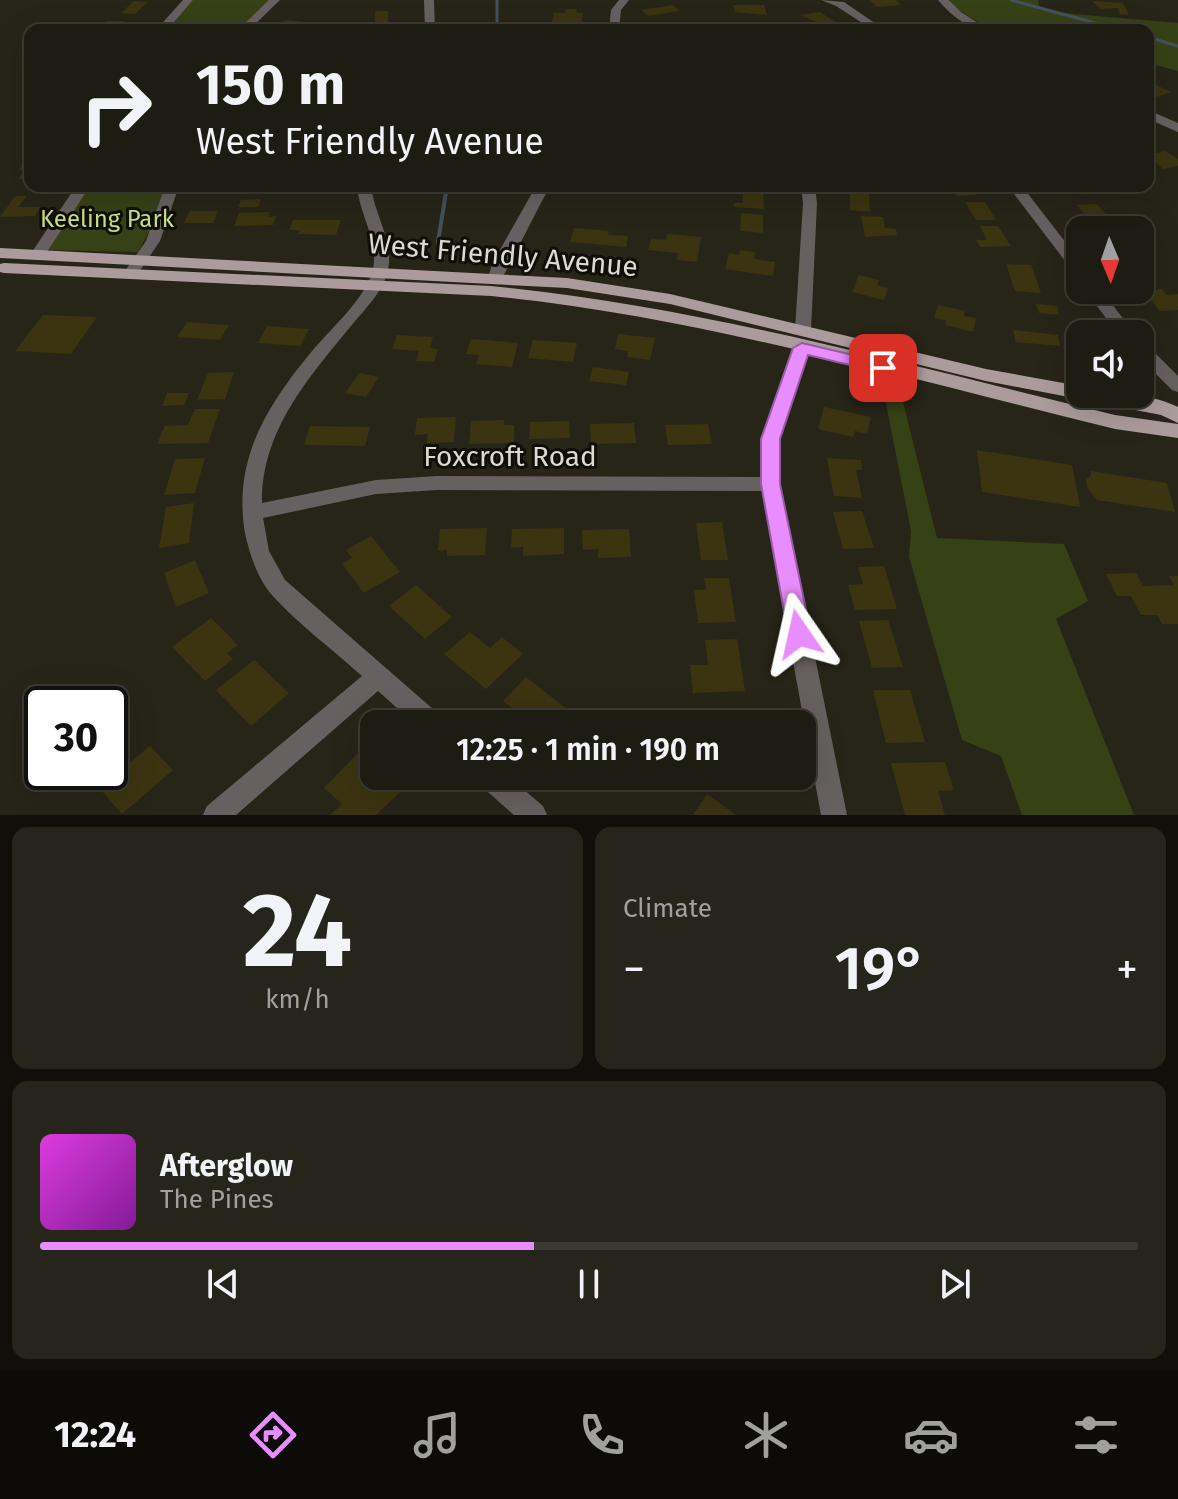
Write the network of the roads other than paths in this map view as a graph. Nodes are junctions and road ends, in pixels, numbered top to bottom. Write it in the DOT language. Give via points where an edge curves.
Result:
graph roads {
  1 [pos="188,0"];
  2 [pos="275,0"];
  3 [pos="429,0"];
  4 [pos="624,0"];
  5 [pos="826,0"];
  6 [pos="943,0"];
  7 [pos="166,24"];
  8 [pos="249,24"];
  9 [pos="430,24"];
  10 [pos="615,24"];
  11 [pos="871,24"];
  12 [pos="974,24"];
  13 [pos="1154,117"];
  14 [pos="1178,128"];
  15 [pos="79,192"];
  16 [pos="170,192"];
  17 [pos="365,192"];
  18 [pos="540,192"];
  19 [pos="809,192"];
  20 [pos="1020,192"];
  21 [pos="0,253"];
  22 [pos="1066,253"];
  23 [pos="38,255"];
  24 [pos="0,268"];
  25 [pos="135,268"];
  26 [pos="496,277"];
  27 [pos="378,278"];
  28 [pos="1104,304"];
  29 [pos="1116,320"];
  30 [pos="802,339"];
  31 [pos="1154,362"];
  32 [pos="1178,386"];
  33 [pos="1178,416"];
  34 [pos="1178,431"];
  35 [pos="770,484"];
  36 [pos="252,513"];
  37 [pos="379,676"];
  38 [pos="417,710"];
  39 [pos="505,790"];
  40 [pos="216,815"];
  41 [pos="534,815"];
  42 [pos="834,815"];
  1 -- 7 [label="street"];
  2 -- 8 [label="street"];
  3 -- 9 [label="street"];
  4 -- 10 [label="street"];
  5 -- 11 [label="street"];
  6 -- 12 [label="street"];
  13 -- 14 [label="street"];
  15 -- 23 [label="street"];
  16 -- 25 [label="street" via="153,241"];
  17 -- 27 [label="street" via="383,249"];
  18 -- 26 [label="street"];
  19 -- 30 [label="street"];
  20 -- 22 [label="street"];
  21 -- 23 [label="main road, West Friendly Avenue"];
  23 -- 25 [label="main road, West Friendly Avenue"];
  24 -- 25 [label="main road, West Friendly Avenue"];
  25 -- 27 [label="main road, West Friendly Avenue"];
  26 -- 27 [label="main road, West Friendly Avenue" via="429,273"];
  26 -- 30 [label="main road, West Friendly Avenue" via="623,291"];
  27 -- 30 [label="main road, West Friendly Avenue" via="563,298"];
  27 -- 36 [label="street" via="285,400 263,439 252,477"];
  28 -- 29 [label="street"];
  30 -- 33 [label="main road, West Friendly Avenue" via="1167,409"];
  30 -- 34 [label="main road, West Friendly Avenue" via="1115,422"];
  30 -- 35 [label="street" via="771,439"];
  31 -- 32 [label="street"];
  35 -- 36 [label="street, Foxcroft Road" via="422,484 376,487"];
  35 -- 42 [label="street"];
  36 -- 37 [label="street" via="259,551 277,586"];
  37 -- 38 [label="street"];
  37 -- 40 [label="street"];
  39 -- 41 [label="street"];
}
